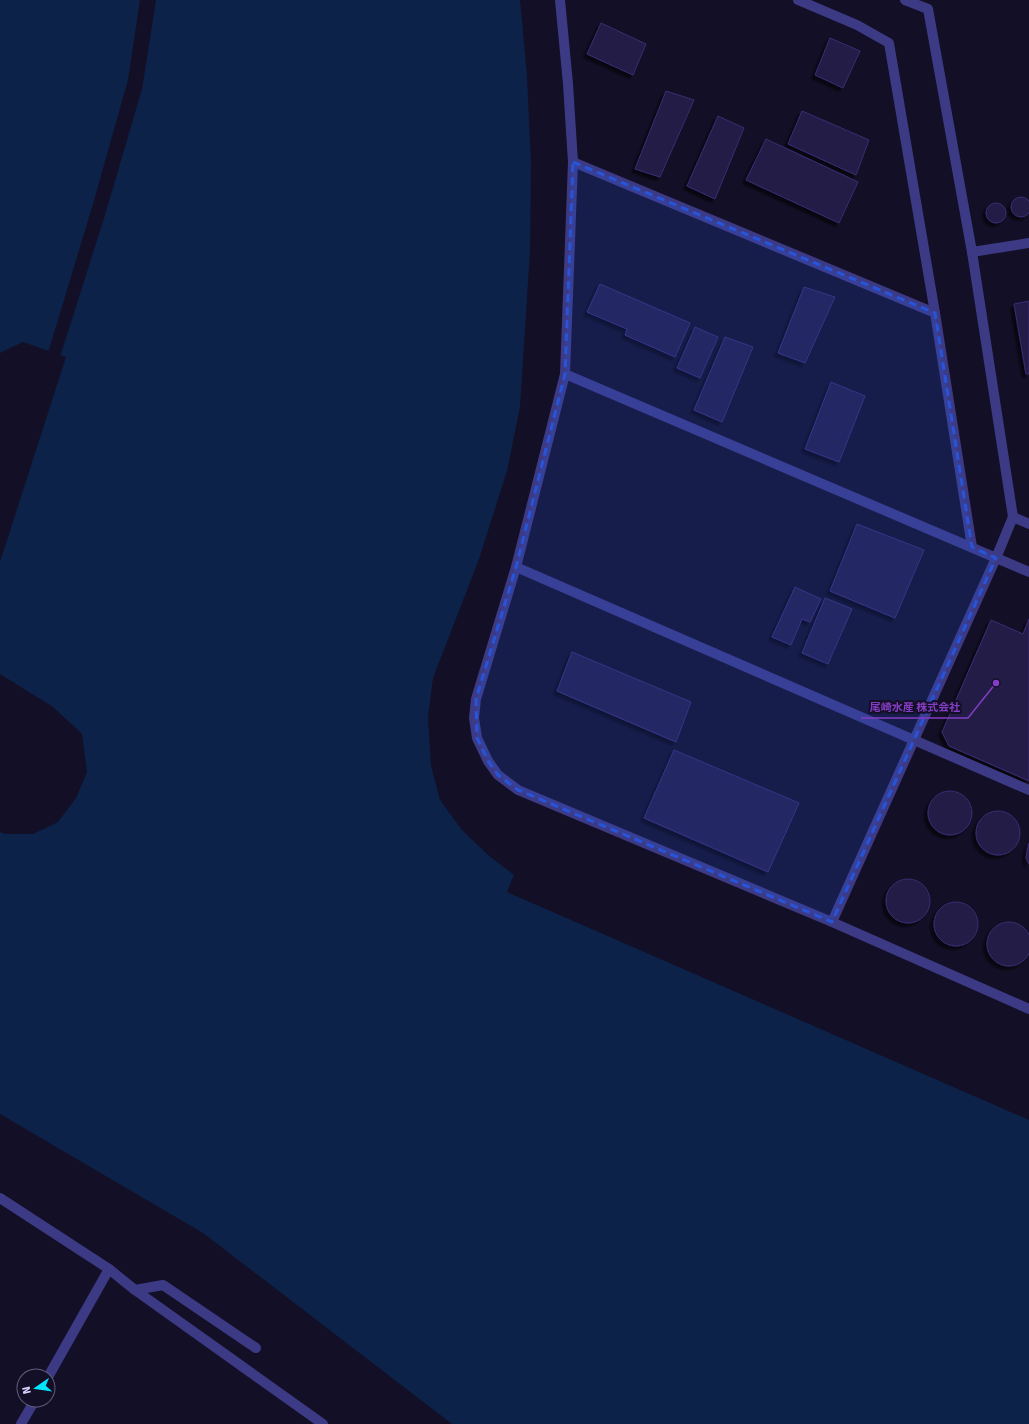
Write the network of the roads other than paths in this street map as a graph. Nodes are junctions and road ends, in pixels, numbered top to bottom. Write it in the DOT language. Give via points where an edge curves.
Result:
graph roads {
  1 [pos="560,0"];
  2 [pos="798,0"];
  3 [pos="905,0"];
  4 [pos="573,162"];
  5 [pos="1029,243"];
  6 [pos="972,252"];
  7 [pos="935,313"];
  8 [pos="565,374"];
  9 [pos="1013,517"];
  10 [pos="1029,524"];
  11 [pos="972,547"];
  12 [pos="996,558"];
  13 [pos="516,567"];
  14 [pos="1029,572"];
  15 [pos="914,741"];
  16 [pos="1029,790"];
  17 [pos="832,922"];
  18 [pos="1029,1009"];
  19 [pos="0,1198"];
  20 [pos="110,1269"];
  21 [pos="135,1290"];
  22 [pos="256,1348"];
  23 [pos="53,1368"];
  24 [pos="30,1408"];
  25 [pos="21,1424"];
  26 [pos="323,1424"];
  1 -- 4 [label="street"];
  2 -- 7 [label="street" via="857,25 889,43"];
  3 -- 6 [label="street" via="928,9"];
  4 -- 7 [label="street"];
  4 -- 8 [label="street"];
  5 -- 6 [label="street"];
  6 -- 9 [label="street"];
  7 -- 11 [label="street"];
  8 -- 11 [label="street"];
  8 -- 13 [label="street"];
  9 -- 10 [label="street"];
  9 -- 12 [label="street"];
  11 -- 12 [label="street"];
  12 -- 14 [label="street"];
  12 -- 15 [label="street"];
  13 -- 15 [label="street"];
  13 -- 17 [label="street" via="476,699 474,718 477,738 498,775 518,790"];
  15 -- 16 [label="street"];
  15 -- 17 [label="street"];
  17 -- 18 [label="street"];
  19 -- 20 [label="street"];
  20 -- 21 [label="street"];
  20 -- 23 [label="street"];
  21 -- 22 [label="street" via="163,1284"];
  21 -- 26 [label="street"];
  24 -- 25 [label="street"];
}
